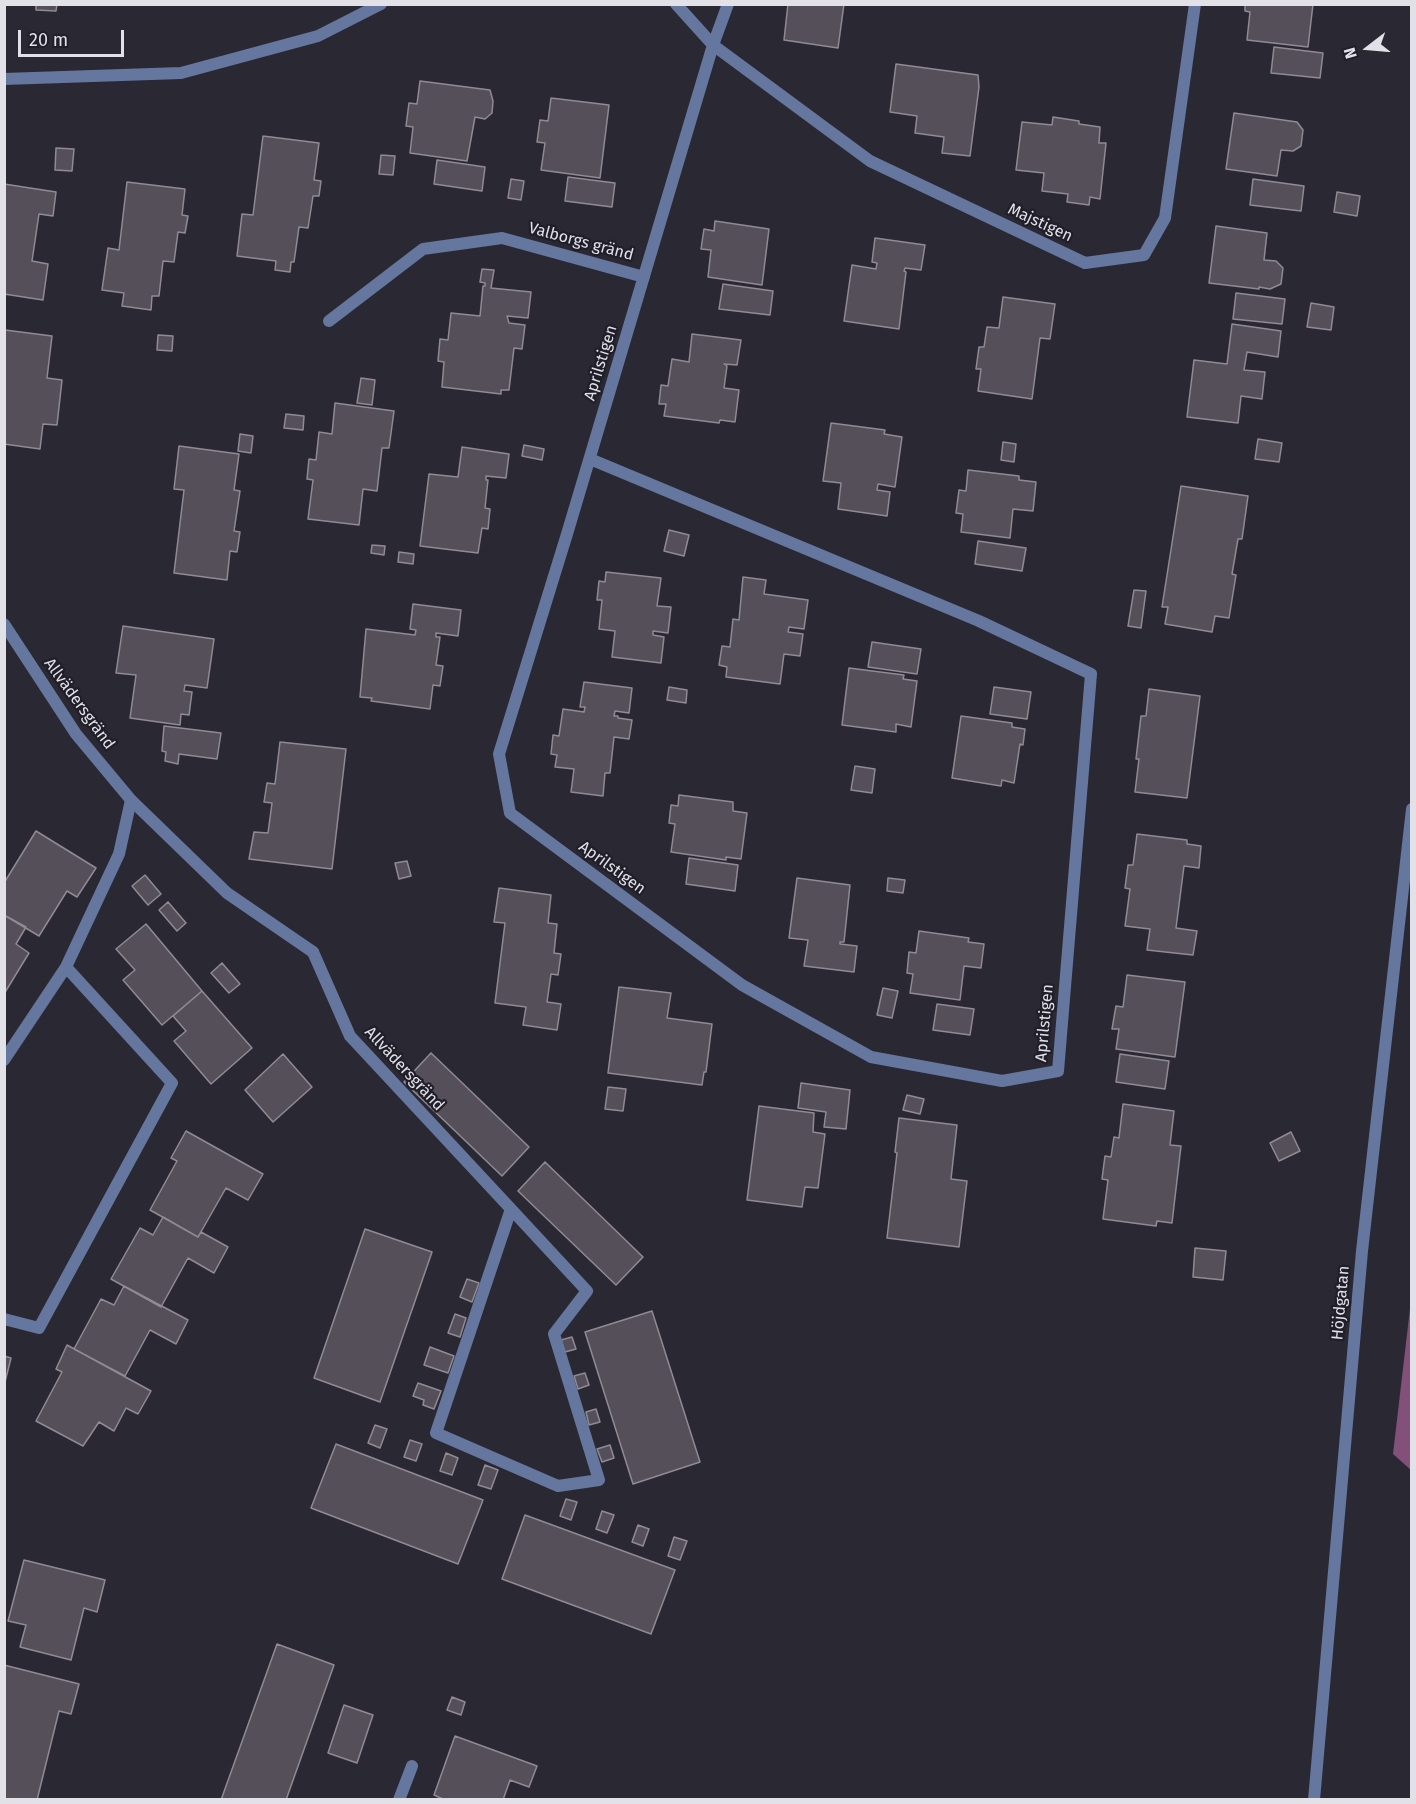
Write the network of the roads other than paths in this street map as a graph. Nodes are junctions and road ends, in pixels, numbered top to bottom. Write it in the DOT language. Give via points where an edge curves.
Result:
graph roads {
  1 [pos="381,4"];
  2 [pos="676,4"];
  3 [pos="728,4"];
  4 [pos="1195,4"];
  5 [pos="713,45"];
  6 [pos="4,79"];
  7 [pos="644,277"];
  8 [pos="329,321"];
  9 [pos="590,459"];
  10 [pos="4,624"];
  11 [pos="131,800"];
  12 [pos="1412,809"];
  13 [pos="1405,919"];
  14 [pos="66,967"];
  15 [pos="4,1060"];
  16 [pos="511,1209"];
  17 [pos="4,1320"];
  18 [pos="412,1766"];
  19 [pos="399,1800"];
  20 [pos="1314,1800"];
  1 -- 6 [label="street" via="318,36 181,73"];
  2 -- 5 [label="street, Majstigen"];
  3 -- 5 [label="street"];
  4 -- 5 [label="street, Majstigen" via="1165,218 1144,255 1085,263 870,162"];
  5 -- 7 [label="street, Valborgs gränd"];
  7 -- 8 [label="street, Valborgs gränd" via="502,238 423,249"];
  7 -- 9 [label="street, Aprilstigen"];
  9 -- 9 [label="street, Aprilstigen" via="499,754 510,813 742,985 871,1057 1002,1081 1058,1071 1091,675 979,621"];
  10 -- 11 [label="street, Allvädersgränd" via="76,734"];
  11 -- 14 [label="street" via="119,854"];
  11 -- 16 [label="street, Allvädersgränd" via="227,893 313,952 350,1036"];
  12 -- 13 [label="street, Höjdgatan"];
  13 -- 20 [label="street, Höjdgatan" via="1362,1251"];
  14 -- 15 [label="street"];
  14 -- 17 [label="street" via="172,1083 39,1328"];
  16 -- 16 [label="street, Allvädersgränd" via="587,1291 555,1334 599,1480 558,1486 436,1433"];
  18 -- 19 [label="street"];
}
